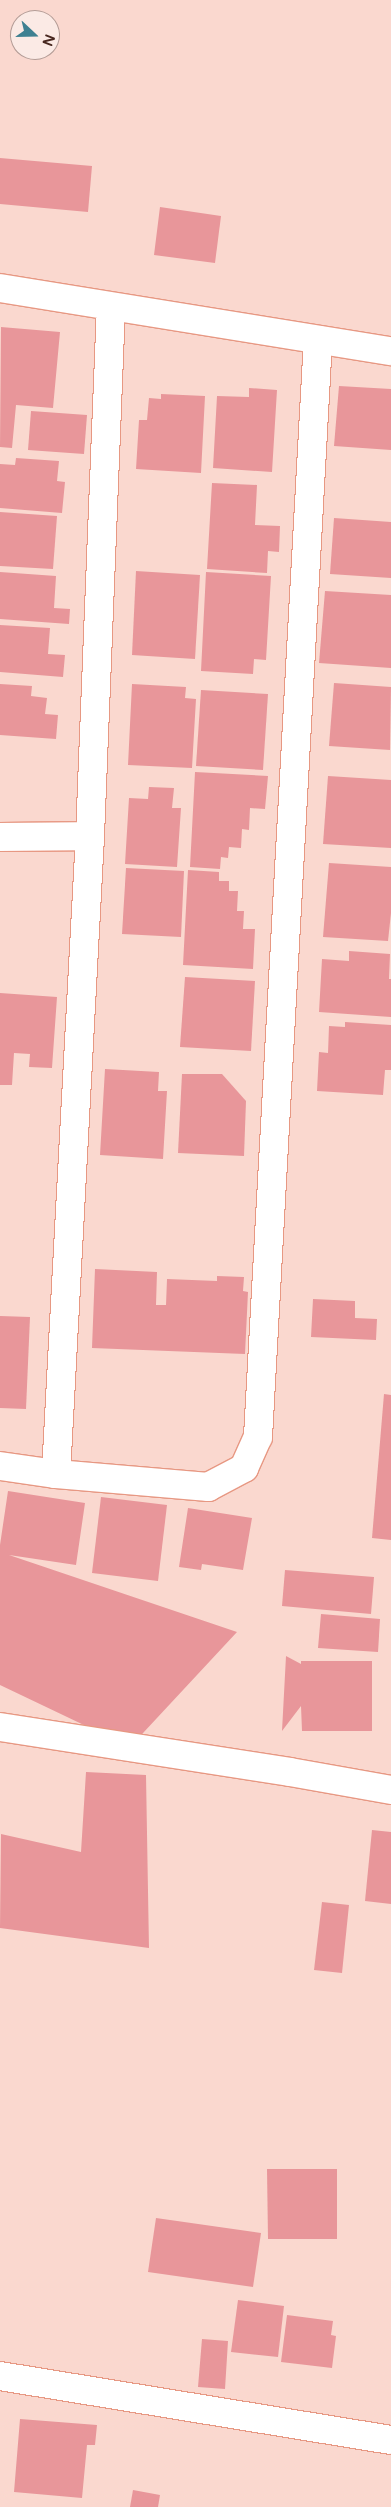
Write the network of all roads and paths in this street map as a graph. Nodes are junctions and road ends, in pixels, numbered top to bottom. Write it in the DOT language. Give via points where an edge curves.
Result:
graph roads {
  1 [pos="0,288"];
  2 [pos="111,307"];
  3 [pos="318,340"];
  4 [pos="391,351"];
  5 [pos="90,836"];
  6 [pos="0,837"];
  7 [pos="0,1466"];
  8 [pos="56,1474"];
  9 [pos="0,1727"];
  10 [pos="391,1790"];
  11 [pos="0,2376"];
  12 [pos="391,2440"];
  1 -- 2 [label="street"];
  2 -- 3 [label="street"];
  2 -- 5 [label="street"];
  3 -- 4 [label="street"];
  3 -- 8 [label="street" via="258,1437 244,1468 208,1487"];
  5 -- 6 [label="street"];
  5 -- 8 [label="street"];
  7 -- 8 [label="street"];
  9 -- 10 [label="street"];
  11 -- 12 [label="street"];
}
